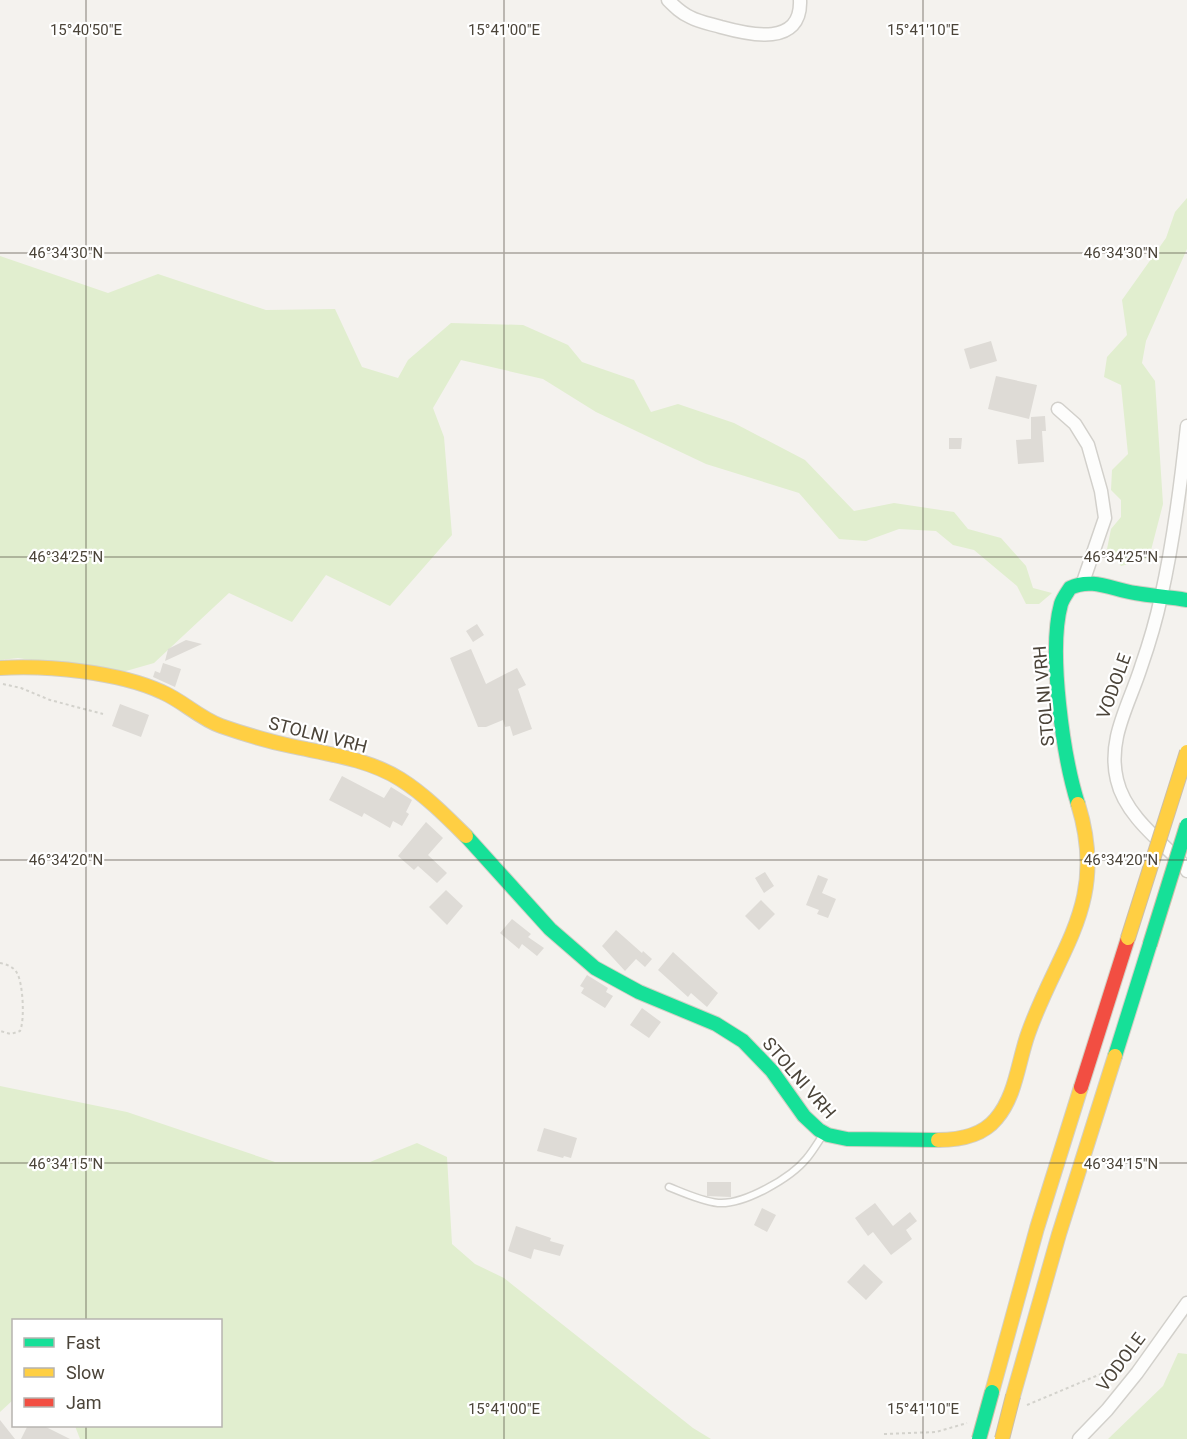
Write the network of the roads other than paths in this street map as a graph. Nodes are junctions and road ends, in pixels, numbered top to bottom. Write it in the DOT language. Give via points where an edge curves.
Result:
graph roads {
  1 [pos="668,0"];
  2 [pos="800,0"];
  3 [pos="1058,409"];
  4 [pos="1187,426"];
  5 [pos="1083,582"];
  6 [pos="1161,597"];
  7 [pos="1187,600"];
  8 [pos="0,668"];
  9 [pos="1187,752"];
  10 [pos="1187,825"];
  11 [pos="1187,871"];
  12 [pos="823,1134"];
  13 [pos="669,1187"];
  14 [pos="1187,1303"];
  15 [pos="979,1439"];
  16 [pos="1002,1439"];
  17 [pos="1079,1439"];
  1 -- 2 [label="street" via="692,19 734,31 774,36 789,29 800,9"];
  3 -- 5 [label="street" via="1075,424 1088,445 1105,518"];
  4 -- 6 [label="street, VODOLE" via="1177,513"];
  5 -- 6 [label="main road"];
  5 -- 12 [label="main road, STOLNI VRH" via="1062,597 1056,652 1074,789 1087,837 1084,899 1075,933 1027,1037 1007,1103 998,1119 967,1137 858,1140"];
  6 -- 7 [label="main road"];
  6 -- 11 [label="street, VODOLE" via="1141,668 1117,729 1114,757 1117,782 1128,805"];
  8 -- 12 [label="main road, STOLNI VRH" via="39,668 130,681 160,690 208,721 248,736 347,758 385,772 415,789 484,855 565,944 595,968 622,985 712,1022 743,1041"];
  9 -- 15 [label="main road, bridge" via="1037,1228"];
  10 -- 16 [label="main road, bridge" via="1059,1234"];
  12 -- 13 [label="lane" via="807,1159 789,1174 737,1202 718,1203"];
  14 -- 17 [label="street, VODOLE" via="1130,1383"];
}
